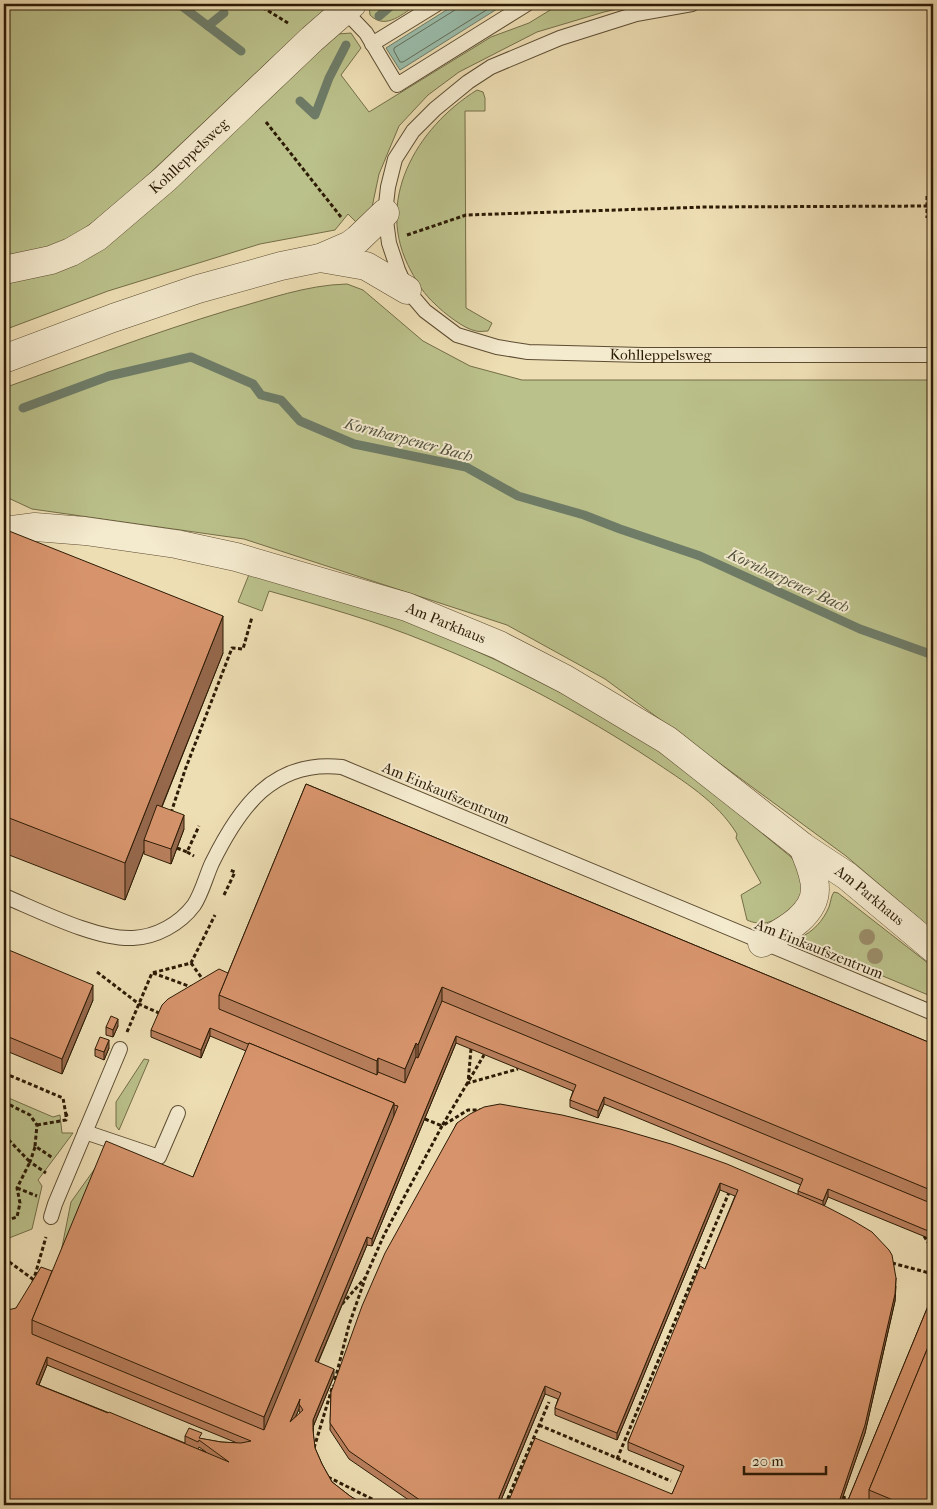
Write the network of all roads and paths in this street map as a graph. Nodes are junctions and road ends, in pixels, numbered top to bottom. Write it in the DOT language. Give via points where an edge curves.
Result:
graph roads {
  1 [pos="257,4"];
  2 [pos="437,4"];
  3 [pos="528,4"];
  4 [pos="692,4"];
  5 [pos="349,7"];
  6 [pos="312,39"];
  7 [pos="372,44"];
  8 [pos="249,100"];
  9 [pos="927,196"];
  10 [pos="927,206"];
  11 [pos="933,206"];
  12 [pos="386,212"];
  13 [pos="927,218"];
  14 [pos="358,239"];
  15 [pos="389,243"];
  16 [pos="320,258"];
  17 [pos="4,270"];
  18 [pos="407,290"];
  19 [pos="933,355"];
  20 [pos="4,359"];
  21 [pos="4,511"];
  22 [pos="35,527"];
  23 [pos="4,529"];
  24 [pos="252,618"];
  25 [pos="207,692"];
  26 [pos="214,695"];
  27 [pos="177,766"];
  28 [pos="186,770"];
  29 [pos="168,818"];
  30 [pos="199,826"];
  31 [pos="803,847"];
  32 [pos="177,848"];
  33 [pos="235,872"];
  34 [pos="4,896"];
  35 [pos="223,897"];
  36 [pos="216,914"];
  37 [pos="762,943"];
  38 [pos="933,948"];
  39 [pos="191,963"];
  40 [pos="97,972"];
  41 [pos="152,972"];
  42 [pos="207,986"];
  43 [pos="195,988"];
  44 [pos="139,1004"];
  45 [pos="933,1013"];
  46 [pos="162,1014"];
  47 [pos="120,1049"];
  48 [pos="471,1050"];
  49 [pos="484,1055"];
  50 [pos="518,1069"];
  51 [pos="4,1073"];
  52 [pos="468,1083"];
  53 [pos="4,1102"];
  54 [pos="484,1111"];
  55 [pos="178,1113"];
  56 [pos="66,1115"];
  57 [pos="91,1118"];
  58 [pos="425,1119"];
  59 [pos="37,1125"];
  60 [pos="442,1126"];
  61 [pos="85,1132"];
  62 [pos="4,1135"];
  63 [pos="35,1146"];
  64 [pos="30,1162"];
  65 [pos="70,1169"];
  66 [pos="17,1188"];
  67 [pos="731,1188"];
  68 [pos="29,1193"];
  69 [pos="51,1217"];
  70 [pos="4,1221"];
  71 [pos="924,1236"];
  72 [pos="933,1250"];
  73 [pos="4,1258"];
  74 [pos="892,1263"];
  75 [pos="933,1274"];
  76 [pos="366,1276"];
  77 [pos="34,1280"];
  78 [pos="32,1286"];
  79 [pos="342,1304"];
  80 [pos="549,1402"];
  81 [pos="539,1425"];
  82 [pos="314,1448"];
  83 [pos="617,1459"];
  84 [pos="325,1476"];
  85 [pos="671,1481"];
  86 [pos="844,1496"];
  87 [pos="384,1505"];
  88 [pos="505,1505"];
  89 [pos="845,1505"];
  1 -- 6 [label="path"];
  2 -- 7 [label="lane"];
  3 -- 7 [label="lane" via="398,85"];
  4 -- 12 [label="lane, Kohlleppelsweg" via="636,14 560,38 491,67 468,82 412,131 394,160"];
  5 -- 6 [label="street, Kohlleppelsweg"];
  5 -- 7 [label="lane"];
  6 -- 8 [label="street, Kohlleppelsweg"];
  8 -- 14 [label="path"];
  8 -- 17 [label="street, Kohlleppelsweg" via="97,237 51,260"];
  9 -- 10 [label="path"];
  10 -- 11 [label="path"];
  10 -- 13 [label="path"];
  10 -- 15 [label="path" via="706,207 466,215"];
  12 -- 14 [label="street, Kohlleppelsweg"];
  12 -- 15 [label="lane, Kohlleppelsweg"];
  14 -- 16 [label="street, Kohlleppelsweg"];
  15 -- 18 [label="lane, Kohlleppelsweg"];
  16 -- 18 [label="street, Kohlleppelsweg" via="366,266"];
  16 -- 20 [label="street, Kohlleppelsweg" via="198,289"];
  18 -- 19 [label="lane, Kohlleppelsweg" via="425,311 457,335 528,352"];
  21 -- 22 [label="street, Am Parkhaus"];
  22 -- 23 [label="street, Am Parkhaus"];
  22 -- 31 [label="street, Am Parkhaus" via="156,541 236,557 407,606 499,645 565,678 667,740"];
  24 -- 26 [label="path" via="243,649 232,648"];
  25 -- 26 [label="path"];
  26 -- 28 [label="path"];
  27 -- 28 [label="path"];
  28 -- 29 [label="path"];
  30 -- 32 [label="path" via="187,852"];
  31 -- 37 [label="street, Am Parkhaus" via="815,890 808,910 792,926"];
  31 -- 38 [label="street, Am Parkhaus" via="847,876"];
  33 -- 35 [label="path"];
  34 -- 37 [label="lane, Am Einkaufszentrum" via="107,936 133,938 157,933 178,922 194,904 226,838 247,805 260,792 291,773 325,766 342,767"];
  36 -- 39 [label="path"];
  37 -- 45 [label="lane, Am Einkaufszentrum"];
  39 -- 41 [label="path"];
  39 -- 42 [label="path"];
  40 -- 44 [label="path"];
  41 -- 43 [label="path"];
  41 -- 44 [label="path"];
  44 -- 46 [label="path"];
  44 -- 47 [label="path"];
  47 -- 57 [label="lane"];
  48 -- 52 [label="path"];
  49 -- 52 [label="path"];
  50 -- 52 [label="path"];
  51 -- 56 [label="path" via="62,1098"];
  52 -- 60 [label="path"];
  53 -- 59 [label="path" via="30,1115"];
  54 -- 60 [label="path" via="468,1110"];
  55 -- 61 [label="lane" via="159,1157"];
  56 -- 57 [label="path" via="77,1112"];
  56 -- 59 [label="path" via="66,1120"];
  57 -- 61 [label="lane"];
  58 -- 60 [label="path"];
  59 -- 63 [label="path"];
  60 -- 76 [label="path"];
  61 -- 65 [label="lane"];
  62 -- 64 [label="path"];
  63 -- 64 [label="path"];
  63 -- 65 [label="path"];
  64 -- 66 [label="path"];
  65 -- 69 [label="lane"];
  66 -- 68 [label="path"];
  66 -- 70 [label="path" via="20,1203 16,1217"];
  67 -- 83 [label="path"];
  69 -- 77 [label="path"];
  71 -- 72 [label="path"];
  73 -- 77 [label="path"];
  74 -- 75 [label="path"];
  76 -- 79 [label="path"];
  76 -- 82 [label="path"];
  77 -- 78 [label="path"];
  80 -- 81 [label="path"];
  81 -- 83 [label="path"];
  81 -- 88 [label="path"];
  83 -- 85 [label="path"];
  84 -- 87 [label="path"];
  86 -- 89 [label="path"];
}
